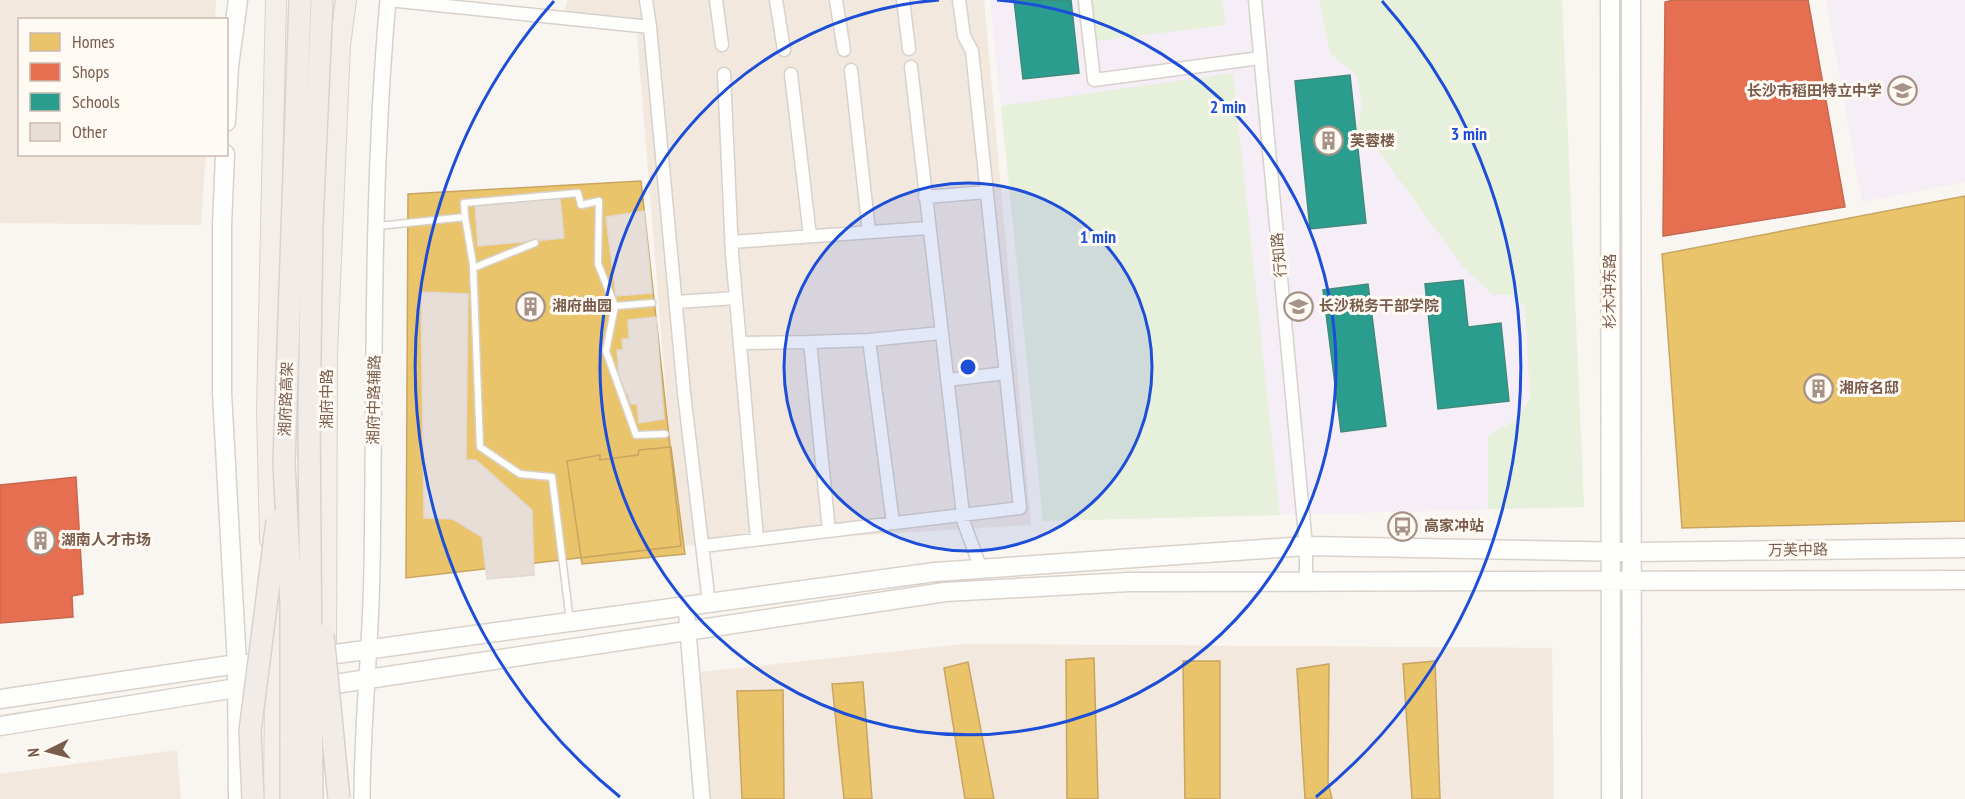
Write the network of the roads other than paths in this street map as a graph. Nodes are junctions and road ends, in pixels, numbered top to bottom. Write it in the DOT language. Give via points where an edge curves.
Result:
graph roads {
  1 [pos="238,0"];
  2 [pos="276,0"];
  3 [pos="300,0"];
  4 [pos="322,0"];
  5 [pos="346,0"];
  6 [pos="388,0"];
  7 [pos="646,0"];
  8 [pos="716,0"];
  9 [pos="776,0"];
  10 [pos="836,0"];
  11 [pos="903,0"];
  12 [pos="959,0"];
  13 [pos="1085,0"];
  14 [pos="1255,0"];
  15 [pos="1610,0"];
  16 [pos="1631,0"];
  17 [pos="650,27"];
  18 [pos="722,45"];
  19 [pos="909,49"];
  20 [pos="784,50"];
  21 [pos="844,50"];
  22 [pos="1260,58"];
  23 [pos="911,67"];
  24 [pos="851,70"];
  25 [pos="724,74"];
  26 [pos="791,74"];
  27 [pos="228,85"];
  28 [pos="225,156"];
  29 [pos="987,192"];
  30 [pos="925,197"];
  31 [pos="465,217"];
  32 [pos="377,226"];
  33 [pos="928,228"];
  34 [pos="869,232"];
  35 [pos="810,236"];
  36 [pos="731,242"];
  37 [pos="536,243"];
  38 [pos="473,268"];
  39 [pos="736,298"];
  40 [pos="676,302"];
  41 [pos="652,303"];
  42 [pos="615,306"];
  43 [pos="941,333"];
  44 [pos="869,340"];
  45 [pos="810,342"];
  46 [pos="740,343"];
  47 [pos="1005,373"];
  48 [pos="947,380"];
  49 [pos="665,434"];
  50 [pos="284,464"];
  51 [pos="309,491"];
  52 [pos="963,514"];
  53 [pos="893,523"];
  54 [pos="829,531"];
  55 [pos="758,539"];
  56 [pos="702,546"];
  57 [pos="1306,546"];
  58 [pos="1965,548"];
  59 [pos="1610,552"];
  60 [pos="1632,552"];
  61 [pos="981,569"];
  62 [pos="1965,580"];
  63 [pos="1306,581"];
  64 [pos="1632,581"];
  65 [pos="1611,583"];
  66 [pos="709,603"];
  67 [pos="686,607"];
  68 [pos="570,621"];
  69 [pos="689,632"];
  70 [pos="370,647"];
  71 [pos="326,655"];
  72 [pos="237,664"];
  73 [pos="273,664"];
  74 [pos="368,677"];
  75 [pos="326,684"];
  76 [pos="236,688"];
  77 [pos="275,695"];
  78 [pos="0,699"];
  79 [pos="0,726"];
  80 [pos="238,799"];
  81 [pos="253,799"];
  82 [pos="274,799"];
  83 [pos="291,799"];
  84 [pos="312,799"];
  85 [pos="333,799"];
  86 [pos="339,799"];
  87 [pos="362,799"];
  88 [pos="702,799"];
  89 [pos="1611,799"];
  90 [pos="1632,799"];
  1 -- 27 [label="main road"];
  2 -- 73 [label="main road" via="267,410"];
  3 -- 50 [label="highway, 湘府路高架, bridge"];
  4 -- 51 [label="highway, 湘府路高架, bridge" via="312,223"];
  5 -- 71 [label="main road, 湘府中路" via="340,45 327,355"];
  6 -- 17 [label="street"];
  6 -- 32 [label="street, 湘府中路辅路" via="381,71"];
  7 -- 17 [label="street"];
  8 -- 18 [label="street"];
  9 -- 20 [label="street"];
  10 -- 21 [label="street"];
  11 -- 19 [label="street"];
  12 -- 29 [label="street" via="964,36 972,51"];
  13 -- 22 [label="street" via="1094,80"];
  14 -- 22 [label="street, 行知路"];
  15 -- 59 [label="main road, 杉木冲东路"];
  16 -- 60 [label="main road, 杉木冲东路"];
  17 -- 40 [label="street"];
  22 -- 57 [label="street, 行知路"];
  23 -- 30 [label="street"];
  24 -- 34 [label="street"];
  25 -- 36 [label="street"];
  26 -- 35 [label="street"];
  28 -- 72 [label="main road" via="222,393"];
  29 -- 30 [label="street"];
  29 -- 47 [label="street"];
  30 -- 33 [label="street"];
  31 -- 32 [label="lane"];
  31 -- 38 [label="lane"];
  31 -- 42 [label="lane" via="464,203 579,193 581,205 599,201 598,264"];
  32 -- 70 [label="street, 湘府中路辅路"];
  33 -- 34 [label="street"];
  33 -- 43 [label="street"];
  34 -- 35 [label="street"];
  35 -- 36 [label="street"];
  36 -- 39 [label="street"];
  37 -- 38 [label="lane"];
  38 -- 68 [label="lane" via="480,447 519,474 552,477"];
  39 -- 40 [label="street"];
  39 -- 46 [label="street"];
  40 -- 56 [label="street"];
  41 -- 42 [label="lane"];
  42 -- 49 [label="lane" via="606,351 636,435"];
  43 -- 44 [label="street"];
  43 -- 48 [label="street"];
  44 -- 45 [label="street"];
  44 -- 53 [label="street"];
  45 -- 46 [label="street"];
  45 -- 54 [label="street"];
  46 -- 55 [label="street"];
  47 -- 48 [label="street"];
  47 -- 52 [label="street" via="1020,508"];
  48 -- 52 [label="street"];
  50 -- 81 [label="highway, bridge" via="250,731"];
  50 -- 83 [label="highway, 湘府路高架, bridge" via="291,604"];
  51 -- 84 [label="highway, 湘府路高架, bridge"];
  51 -- 86 [label="highway, bridge"];
  52 -- 53 [label="street"];
  52 -- 61 [label="street"];
  53 -- 54 [label="street"];
  54 -- 55 [label="street"];
  55 -- 56 [label="street"];
  56 -- 66 [label="street"];
  57 -- 59 [label="main road, 万芙中路"];
  57 -- 61 [label="main road, 万芙中路"];
  57 -- 63 [label="street, 行知路"];
  58 -- 60 [label="main road, 万芙中路"];
  59 -- 60 [label="main road, 万芙中路"];
  59 -- 65 [label="main road, 杉木冲东路"];
  60 -- 64 [label="main road, 杉木冲东路"];
  61 -- 66 [label="main road, 万芙中路"];
  62 -- 64 [label="main road, 万芙中路"];
  63 -- 65 [label="main road, 万芙中路"];
  63 -- 69 [label="main road, 万芙中路" via="1128,582 945,592"];
  64 -- 65 [label="main road, 万芙中路"];
  64 -- 90 [label="main road, 杉木冲东路"];
  65 -- 89 [label="main road, 杉木冲东路"];
  66 -- 67 [label="main road, 万芙中路"];
  67 -- 68 [label="main road, 万芙中路"];
  67 -- 69 [label="street"];
  68 -- 70 [label="main road, 万芙中路"];
  69 -- 74 [label="main road, 万芙中路"];
  69 -- 88 [label="street"];
  70 -- 71 [label="main road, 万芙中路"];
  70 -- 74 [label="street, 湘府中路辅路"];
  71 -- 73 [label="main road, 万芙中路"];
  71 -- 75 [label="main road, 湘府中路"];
  72 -- 73 [label="main road, 万芙中路"];
  72 -- 76 [label="main road"];
  72 -- 78 [label="main road, 万芙中路"];
  73 -- 77 [label="main road"];
  74 -- 75 [label="main road, 万芙中路"];
  74 -- 87 [label="street, 湘府中路辅路"];
  75 -- 77 [label="main road, 万芙中路"];
  75 -- 85 [label="main road, 湘府中路"];
  76 -- 77 [label="main road"];
  76 -- 79 [label="main road"];
  76 -- 80 [label="main road"];
  77 -- 82 [label="main road"];
}
